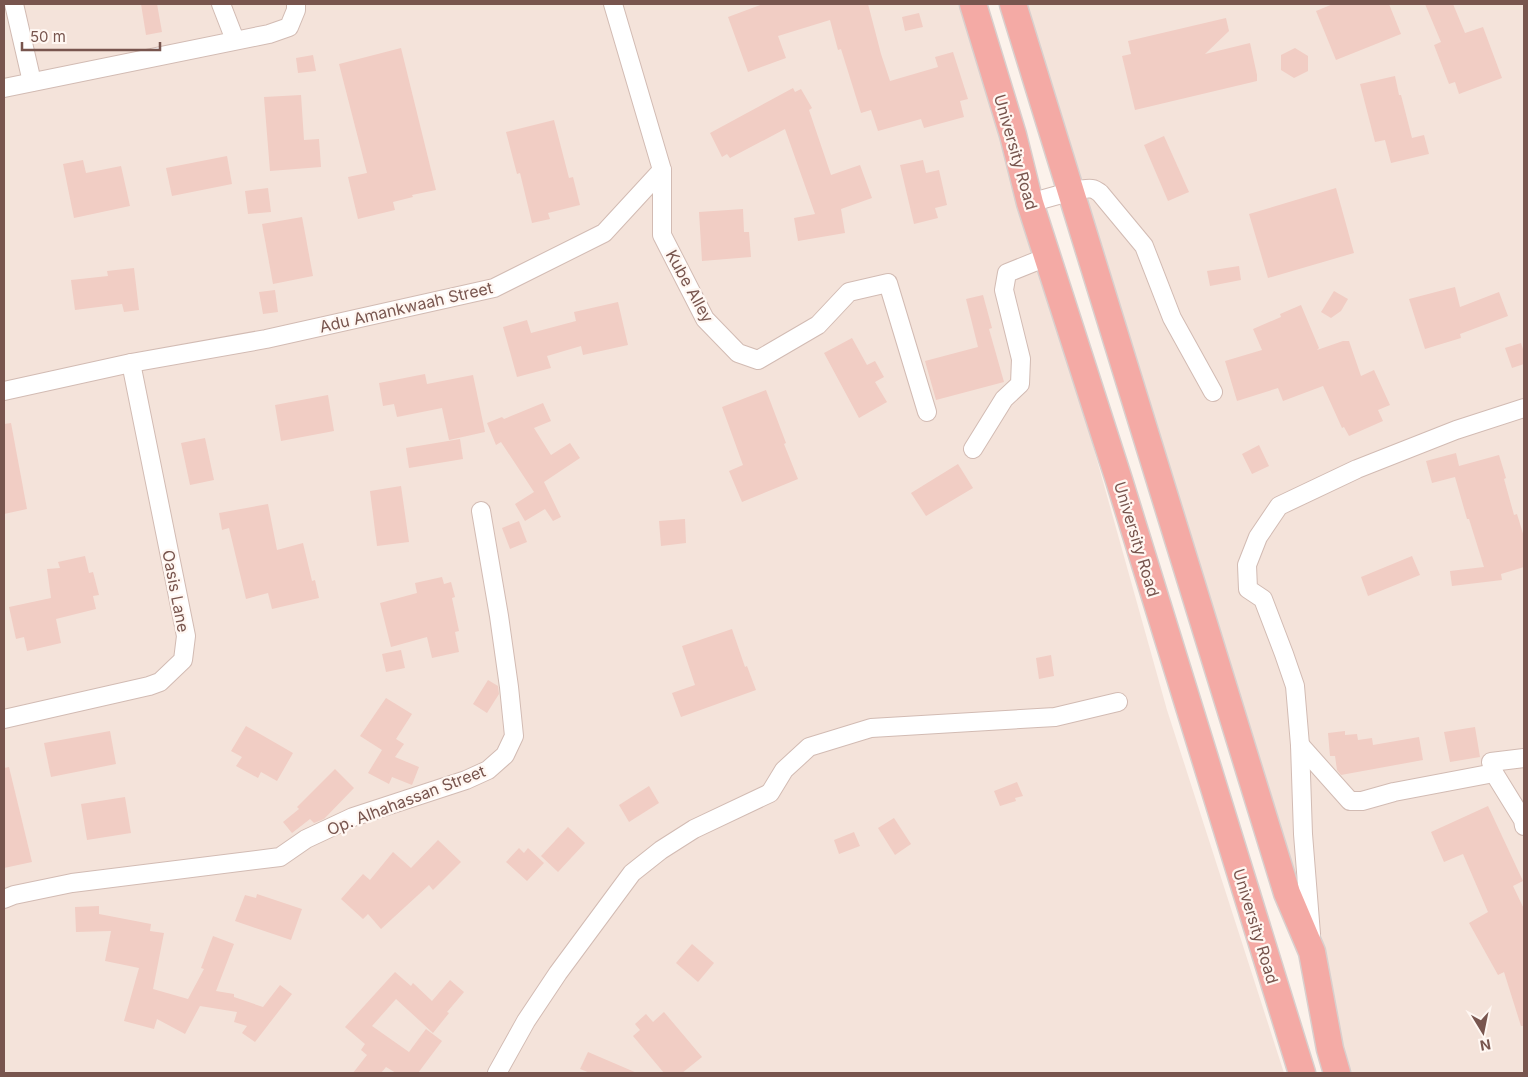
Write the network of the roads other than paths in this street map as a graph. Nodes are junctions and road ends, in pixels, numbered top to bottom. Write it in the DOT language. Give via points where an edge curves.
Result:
graph roads {
  1 [pos="14,4"];
  2 [pos="221,4"];
  3 [pos="296,4"];
  4 [pos="612,4"];
  5 [pos="973,4"];
  6 [pos="1013,4"];
  7 [pos="235,40"];
  8 [pos="32,82"];
  9 [pos="4,88"];
  10 [pos="662,170"];
  11 [pos="1070,192"];
  12 [pos="1030,203"];
  13 [pos="1047,257"];
  14 [pos="131,363"];
  15 [pos="4,391"];
  16 [pos="1213,392"];
  17 [pos="1524,408"];
  18 [pos="927,412"];
  19 [pos="973,448"];
  20 [pos="481,511"];
  21 [pos="1118,702"];
  22 [pos="4,719"];
  23 [pos="1300,745"];
  24 [pos="1524,758"];
  25 [pos="1494,773"];
  26 [pos="1524,826"];
  27 [pos="4,899"];
  28 [pos="1312,952"];
  29 [pos="496,1073"];
  30 [pos="1302,1073"];
  31 [pos="1337,1073"];
  1 -- 8 [label="street"];
  2 -- 7 [label="street"];
  3 -- 7 [label="street" via="289,27"];
  4 -- 10 [label="street"];
  5 -- 12 [label="highway, University Road"];
  6 -- 11 [label="highway"];
  7 -- 8 [label="street"];
  8 -- 9 [label="street"];
  10 -- 14 [label="street, Adu Amankwaah Street" via="604,233 494,288 266,338"];
  10 -- 18 [label="street, Kube Alley" via="662,235 705,319 738,353 758,360 818,325 850,292 888,284"];
  11 -- 12 [label="street"];
  11 -- 16 [label="street" via="1095,189 1144,246 1172,318"];
  11 -- 28 [label="highway" via="1287,893"];
  12 -- 13 [label="highway, University Road"];
  13 -- 19 [label="street" via="1007,273 1004,290 1021,359 1020,384 1004,399"];
  13 -- 30 [label="highway, University Road"];
  14 -- 15 [label="street, Adu Amankwaah Street"];
  14 -- 22 [label="street, Oasis Lane" via="186,636 183,660 160,682 148,686"];
  17 -- 23 [label="street" via="1456,430 1366,466 1279,506 1258,536 1247,565 1248,589 1263,599 1284,654 1294,686"];
  20 -- 27 [label="street, Op. Alhahassan Street" via="506,658 514,736 505,755 488,770 441,790 353,818 306,839 280,856 72,883"];
  21 -- 29 [label="street" via="1055,718 871,728 810,747 784,770 770,793 694,829 632,873 558,973"];
  23 -- 25 [label="street" via="1350,801"];
  23 -- 28 [label="street"];
  24 -- 25 [label="street" via="1491,762"];
  25 -- 26 [label="street"];
  28 -- 31 [label="highway"];
}
